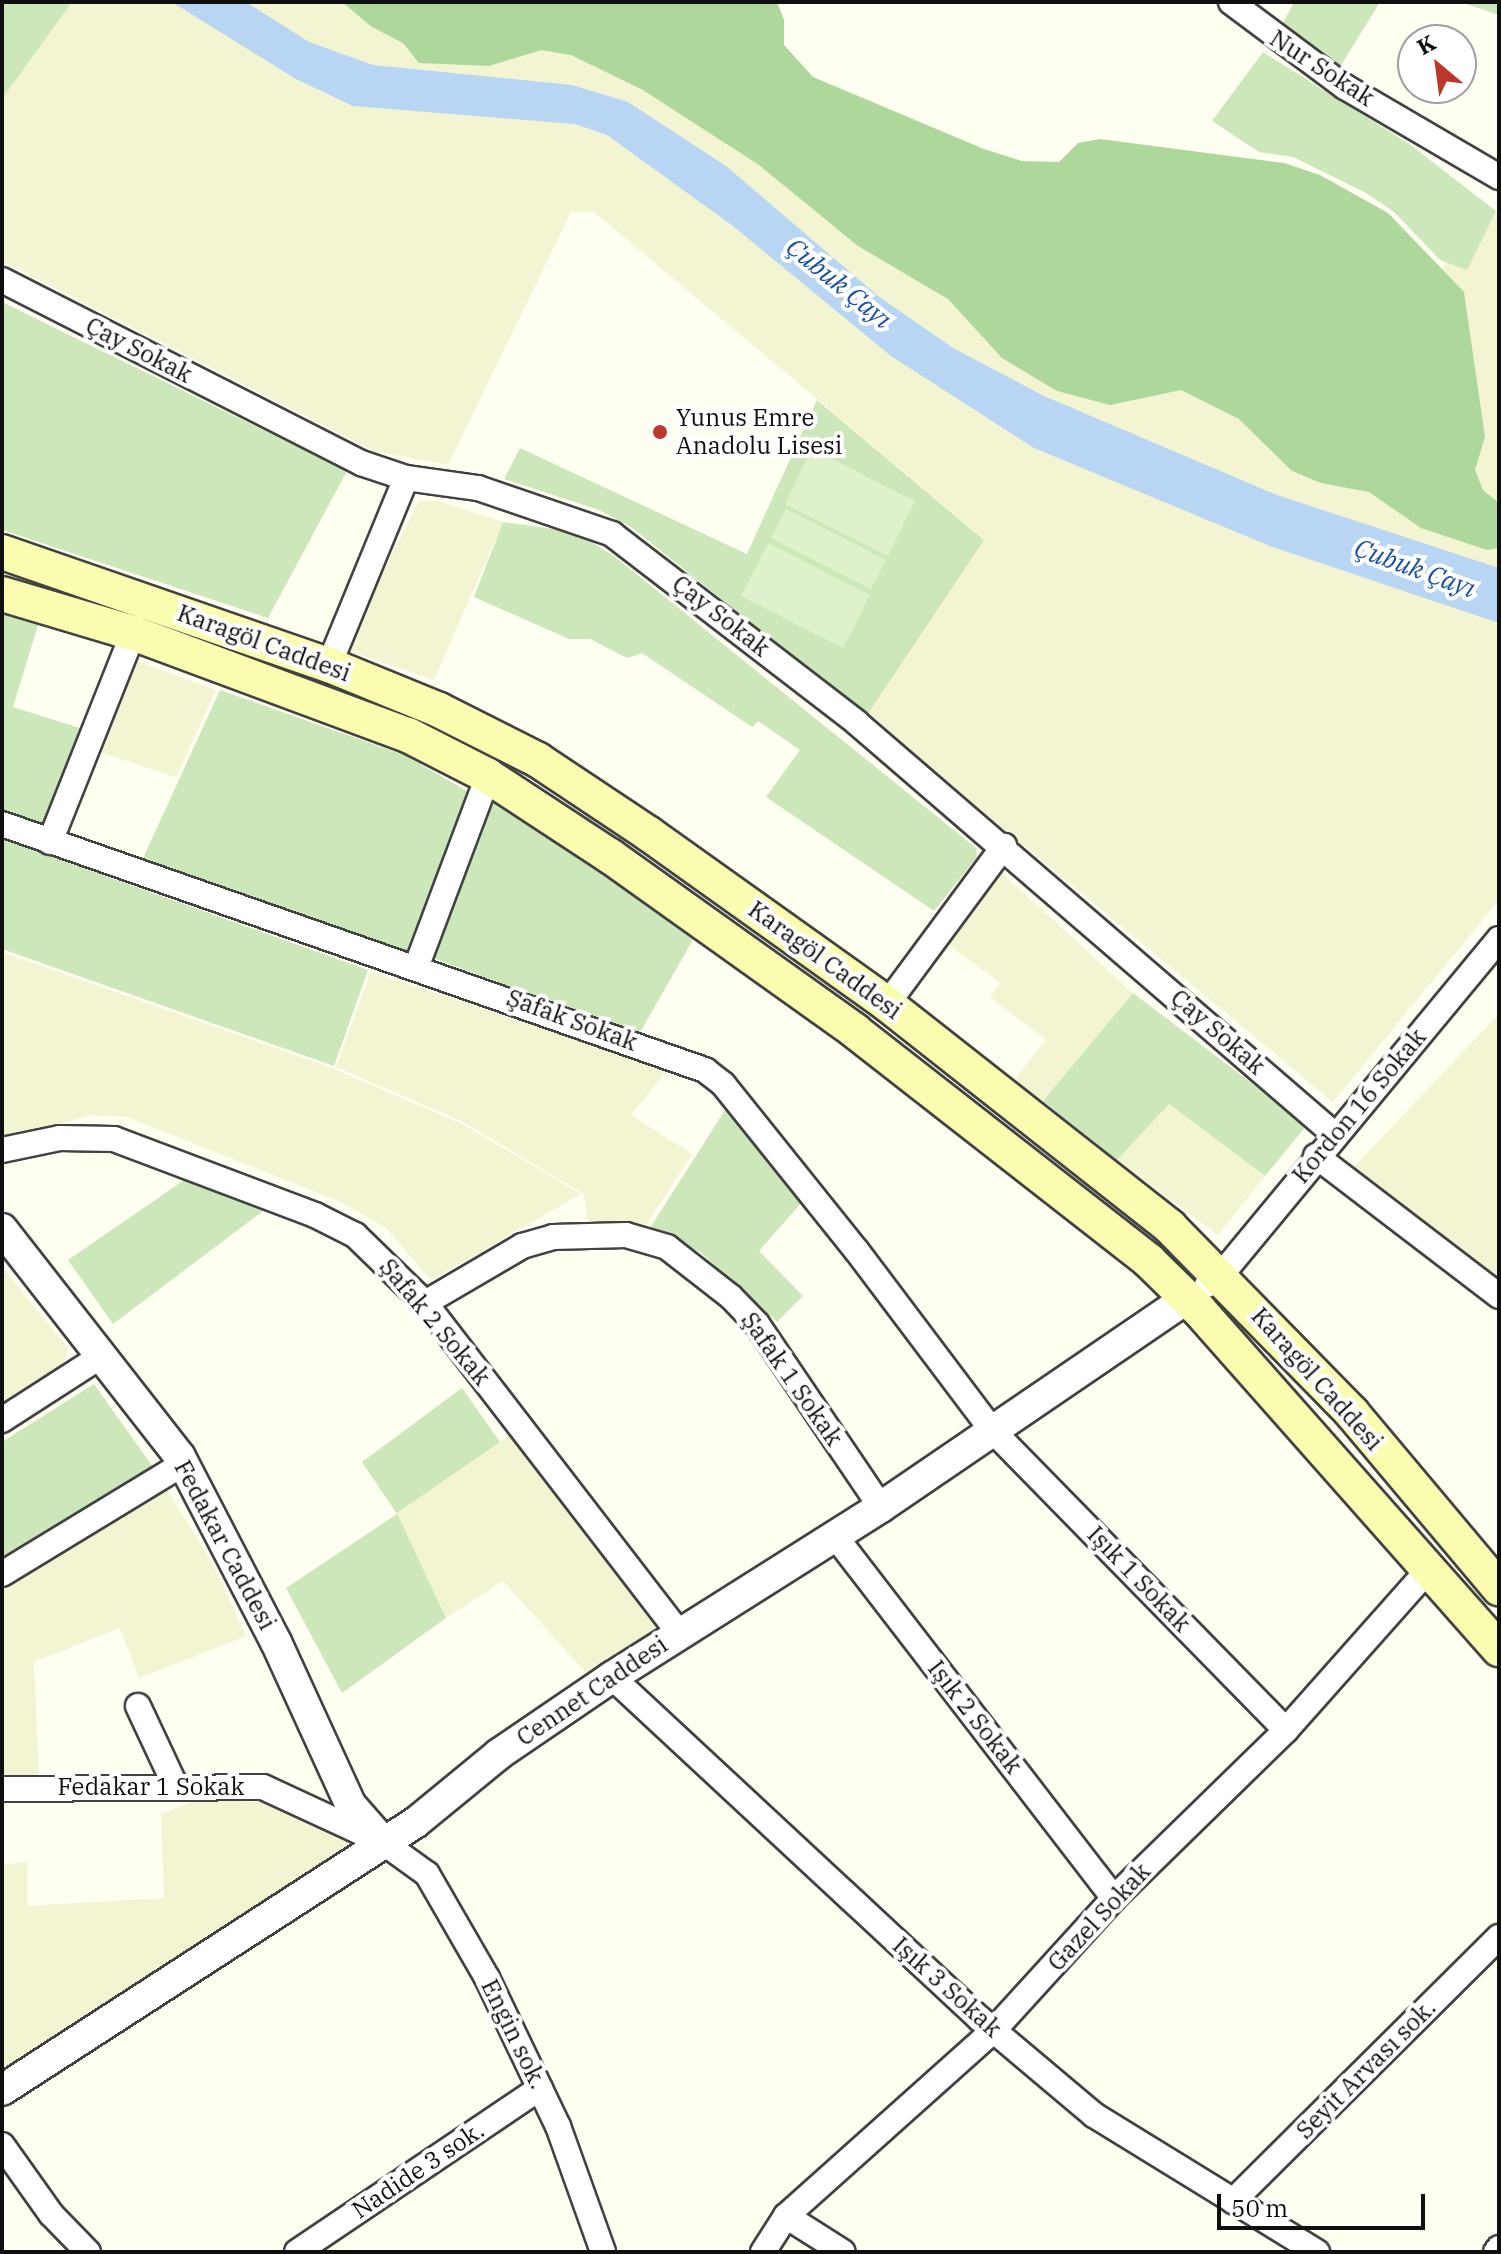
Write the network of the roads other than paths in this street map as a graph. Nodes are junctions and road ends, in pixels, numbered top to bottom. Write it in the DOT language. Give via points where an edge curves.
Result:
graph roads {
  1 [pos="1231,2"];
  2 [pos="1499,177"];
  3 [pos="2,280"];
  4 [pos="406,478"];
  5 [pos="2,552"];
  6 [pos="2,594"];
  7 [pos="133,633"];
  8 [pos="329,665"];
  9 [pos="488,776"];
  10 [pos="2,824"];
  11 [pos="50,842"];
  12 [pos="1004,846"];
  13 [pos="1499,939"];
  14 [pos="417,965"];
  15 [pos="887,1004"];
  16 [pos="1334,1134"];
  17 [pos="2,1150"];
  18 [pos="1316,1156"];
  19 [pos="2,1229"];
  20 [pos="1221,1275"];
  21 [pos="1499,1296"];
  22 [pos="1186,1299"];
  23 [pos="425,1303"];
  24 [pos="103,1355"];
  25 [pos="2,1420"];
  26 [pos="991,1429"];
  27 [pos="183,1464"];
  28 [pos="881,1507"];
  29 [pos="835,1536"];
  30 [pos="1427,1571"];
  31 [pos="2,1574"];
  32 [pos="1499,1588"];
  33 [pos="679,1633"];
  34 [pos="1499,1649"];
  35 [pos="612,1677"];
  36 [pos="138,1706"];
  37 [pos="1286,1730"];
  38 [pos="175,1785"];
  39 [pos="2,1789"];
  40 [pos="384,1843"];
  41 [pos="1114,1898"];
  42 [pos="1499,1937"];
  43 [pos="994,2030"];
  44 [pos="540,2088"];
  45 [pos="2,2090"];
  46 [pos="2,2145"];
  47 [pos="1233,2201"];
  48 [pos="786,2216"];
  49 [pos="88,2252"];
  50 [pos="297,2252"];
  51 [pos="603,2252"];
  52 [pos="763,2252"];
  53 [pos="843,2252"];
  54 [pos="1317,2252"];
  1 -- 2 [label="street, Nur Sokak" via="1345,87"];
  3 -- 4 [label="street, Çay Sokak" via="361,463"];
  4 -- 8 [label="street"];
  4 -- 12 [label="street, Çay Sokak" via="478,488 612,534 720,613"];
  5 -- 8 [label="main road, Karagöl Caddesi"];
  6 -- 7 [label="main road"];
  7 -- 9 [label="main road" via="362,715"];
  7 -- 11 [label="street"];
  8 -- 15 [label="main road, Karagöl Caddesi" via="439,710 538,760"];
  9 -- 14 [label="street"];
  9 -- 22 [label="main road" via="855,1031 1077,1202"];
  10 -- 11 [label="street, Şafak Sokak"];
  11 -- 14 [label="street, Şafak Sokak"];
  12 -- 15 [label="street"];
  12 -- 16 [label="street, Çay Sokak"];
  13 -- 16 [label="street, Kordon 16 Sokak"];
  14 -- 26 [label="street, Şafak Sokak" via="705,1070 723,1084"];
  15 -- 20 [label="main road, Karagöl Caddesi" via="1105,1171"];
  16 -- 18 [label="street, Kordon 16 Sokak"];
  17 -- 23 [label="street, Şafak 2 Sokak" via="60,1138 114,1139 355,1235"];
  18 -- 20 [label="street, Kordon 16 Sokak"];
  18 -- 21 [label="street"];
  19 -- 24 [label="street, Fedakar Caddesi"];
  20 -- 22 [label="street, Kordon 16 Sokak"];
  20 -- 32 [label="main road, Karagöl Caddesi" via="1352,1413"];
  22 -- 26 [label="street, Cennet Caddesi"];
  22 -- 30 [label="main road"];
  23 -- 28 [label="street, Şafak 1 Sokak" via="522,1246 553,1237 626,1235 667,1247 757,1324"];
  23 -- 33 [label="street, Şafak 2 Sokak"];
  24 -- 25 [label="street"];
  24 -- 27 [label="street, Fedakar Caddesi"];
  26 -- 28 [label="street, Cennet Caddesi"];
  26 -- 37 [label="street, Işık 1 Sokak"];
  27 -- 31 [label="street"];
  27 -- 40 [label="street, Fedakar Caddesi" via="269,1628 350,1804"];
  28 -- 29 [label="street, Cennet Caddesi"];
  29 -- 33 [label="street, Cennet Caddesi"];
  29 -- 41 [label="street, Işık 2 Sokak"];
  30 -- 34 [label="main road"];
  30 -- 37 [label="street, Gazel Sokak"];
  33 -- 35 [label="street, Cennet Caddesi"];
  35 -- 40 [label="street, Cennet Caddesi" via="499,1754"];
  35 -- 43 [label="street, Işık 3 Sokak"];
  36 -- 38 [label="street"];
  37 -- 41 [label="street, Gazel Sokak"];
  38 -- 39 [label="street, Fedakar 1 Sokak"];
  38 -- 40 [label="street, Fedakar 1 Sokak" via="280,1791"];
  40 -- 44 [label="street, Engin sok." via="427,1874 487,1978"];
  40 -- 45 [label="street, Cennet Caddesi"];
  41 -- 43 [label="street, Gazel Sokak"];
  42 -- 47 [label="street, Seyit Arvası sok."];
  43 -- 47 [label="street, Işık 3 Sokak" via="1094,2115"];
  43 -- 48 [label="street, Gazel Sokak"];
  44 -- 50 [label="street, Nadide 3 sok."];
  44 -- 51 [label="street, Engin sok."];
  46 -- 49 [label="street" via="51,2214"];
  47 -- 54 [label="street, Işık 3 Sokak"];
  48 -- 52 [label="street, Gazel Sokak"];
  48 -- 53 [label="street"];
}
